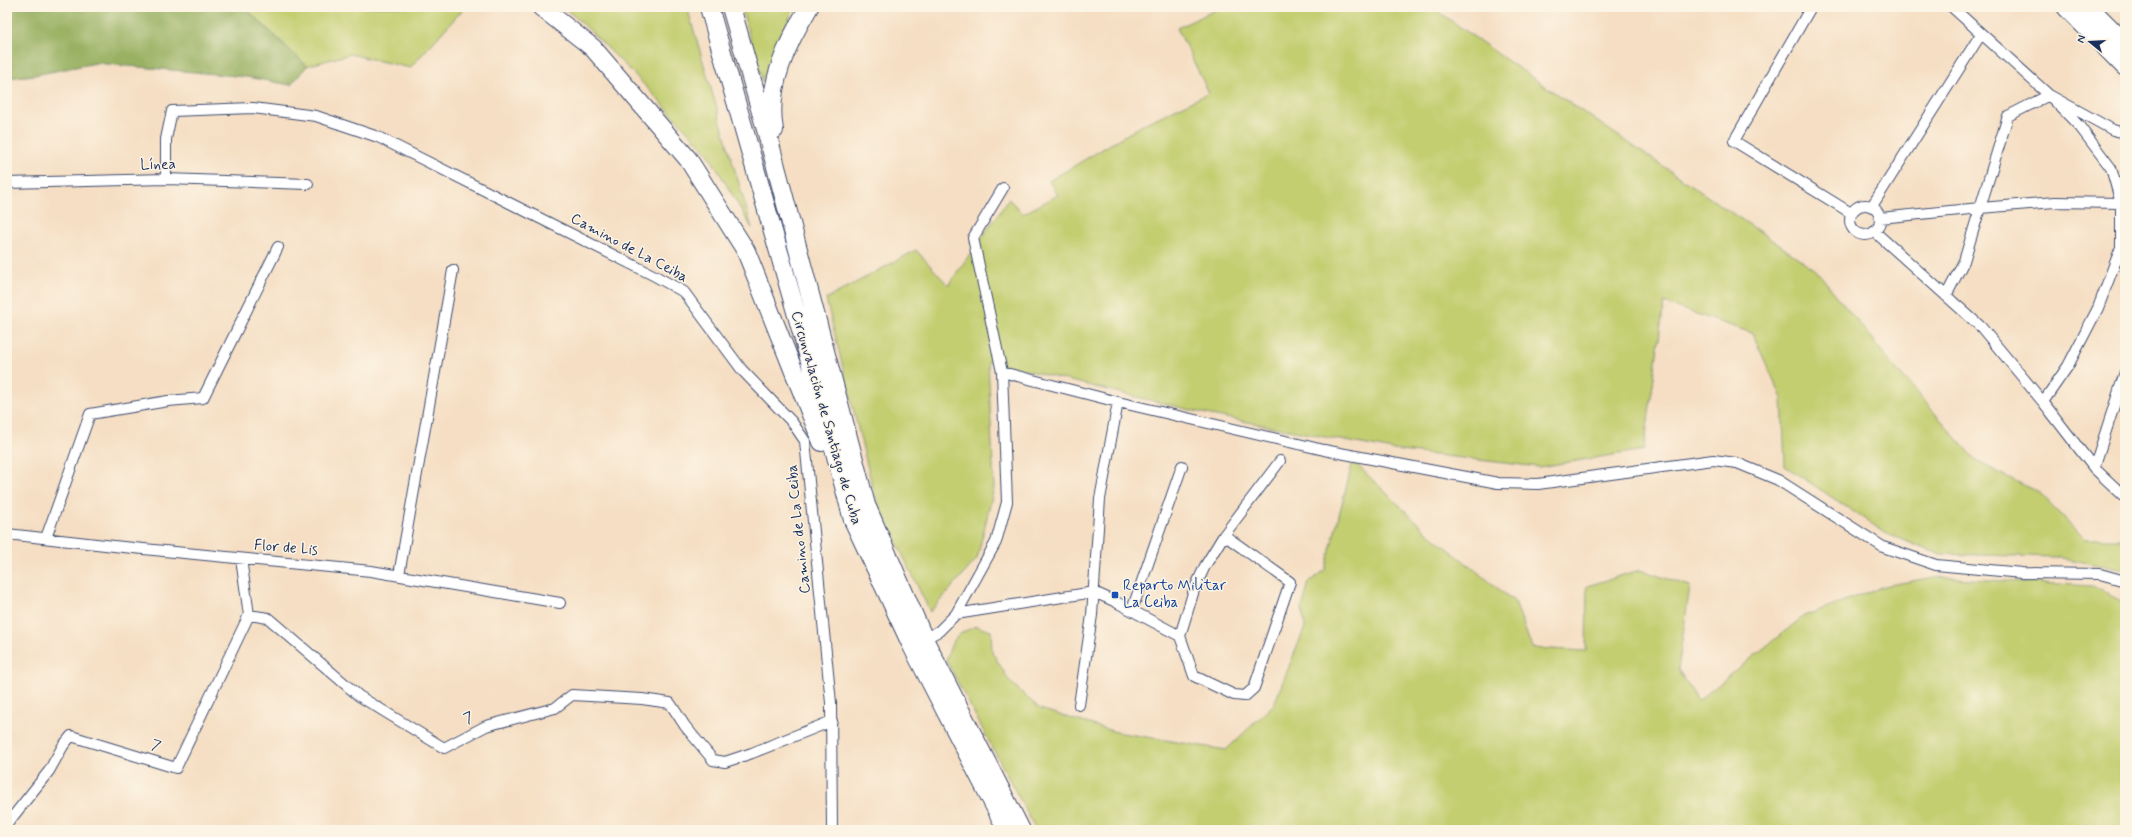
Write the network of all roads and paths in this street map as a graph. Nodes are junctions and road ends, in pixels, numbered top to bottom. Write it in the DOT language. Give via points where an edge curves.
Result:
graph roads {
  1 [pos="541,7"];
  2 [pos="709,7"];
  3 [pos="731,7"];
  4 [pos="809,7"];
  5 [pos="1811,7"];
  6 [pos="1952,7"];
  7 [pos="2066,7"];
  8 [pos="2089,7"];
  9 [pos="1980,34"];
  10 [pos="2125,43"];
  11 [pos="2125,67"];
  12 [pos="2049,95"];
  13 [pos="2125,133"];
  14 [pos="166,179"];
  15 [pos="7,182"];
  16 [pos="308,184"];
  17 [pos="1003,188"];
  18 [pos="2121,203"];
  19 [pos="1872,206"];
  20 [pos="1980,208"];
  21 [pos="1851,213"];
  22 [pos="1880,218"];
  23 [pos="1875,232"];
  24 [pos="795,241"];
  25 [pos="278,247"];
  26 [pos="452,270"];
  27 [pos="1946,296"];
  28 [pos="1002,372"];
  29 [pos="2125,372"];
  30 [pos="1118,402"];
  31 [pos="2043,402"];
  32 [pos="792,422"];
  33 [pos="820,436"];
  34 [pos="1280,461"];
  35 [pos="1182,466"];
  36 [pos="2094,468"];
  37 [pos="2125,497"];
  38 [pos="853,520"];
  39 [pos="7,534"];
  40 [pos="1224,535"];
  41 [pos="46,538"];
  42 [pos="241,559"];
  43 [pos="399,575"];
  44 [pos="2125,581"];
  45 [pos="1094,592"];
  46 [pos="560,602"];
  47 [pos="1132,610"];
  48 [pos="956,614"];
  49 [pos="249,616"];
  50 [pos="1180,636"];
  51 [pos="918,642"];
  52 [pos="1079,705"];
  53 [pos="832,721"];
  54 [pos="7,824"];
  55 [pos="832,830"];
  56 [pos="1007,830"];
  57 [pos="1021,830"];
  1 -- 33 [label="highway" via="593,48 688,159 746,250"];
  2 -- 38 [label="highway, Circunvalación de Santiago de Cuba"];
  3 -- 24 [label="highway, Circunvalación de Santiago de Cuba"];
  4 -- 24 [label="highway" via="793,34 773,90 771,116"];
  5 -- 21 [label="street" via="1734,141"];
  6 -- 9 [label="street"];
  7 -- 11 [label="highway"];
  8 -- 10 [label="highway"];
  9 -- 12 [label="street"];
  9 -- 19 [label="street"];
  12 -- 13 [label="street" via="2113,130"];
  12 -- 18 [label="street" via="2080,127 2111,168"];
  12 -- 20 [label="street" via="2008,116"];
  14 -- 15 [label="street, Línea"];
  14 -- 16 [label="street, Línea"];
  14 -- 32 [label="street, Camino de La Ceiba" via="166,139 172,111 253,108 316,116 378,137 684,292 742,370"];
  17 -- 28 [label="street" via="973,238"];
  18 -- 20 [label="street" via="2055,202"];
  18 -- 31 [label="street" via="2121,247 2098,308 2068,366"];
  19 -- 21 [label="street" via="1858,206"];
  19 -- 22 [label="street"];
  20 -- 22 [label="street"];
  20 -- 27 [label="street" via="1964,261"];
  21 -- 23 [label="street" via="1850,223 1856,232 1865,235"];
  22 -- 23 [label="street" via="1879,228"];
  23 -- 27 [label="street"];
  24 -- 51 [label="highway, Circunvalación de Santiago de Cuba" via="866,505"];
  25 -- 41 [label="street" via="203,398 90,414"];
  26 -- 43 [label="street"];
  27 -- 31 [label="street" via="1981,327"];
  28 -- 30 [label="street"];
  28 -- 48 [label="street" via="1008,502 996,542"];
  29 -- 36 [label="street"];
  30 -- 44 [label="street" via="1345,455 1498,483 1538,484 1713,460 1737,463 1778,480 1883,547 1936,565 2022,572 2100,574"];
  30 -- 45 [label="street" via="1100,499"];
  31 -- 36 [label="street"];
  32 -- 33 [label="street"];
  32 -- 53 [label="street, Camino de La Ceiba" via="805,441"];
  33 -- 38 [label="highway"];
  34 -- 40 [label="street"];
  35 -- 47 [label="street"];
  36 -- 37 [label="street"];
  38 -- 51 [label="highway, Circunvalación de Santiago de Cuba"];
  39 -- 41 [label="street, Flor de Lis"];
  40 -- 50 [label="street" via="1194,590"];
  40 -- 50 [label="street" via="1290,582 1254,688 1245,696 1234,695 1194,676"];
  41 -- 42 [label="street, Flor de Lis"];
  42 -- 43 [label="street, Flor de Lis"];
  42 -- 49 [label="street"];
  43 -- 46 [label="street, Flor de Lis"];
  45 -- 47 [label="street"];
  45 -- 48 [label="street"];
  45 -- 52 [label="street"];
  47 -- 50 [label="street"];
  48 -- 51 [label="street" via="939,632"];
  49 -- 53 [label="street, 7" via="268,618 359,696 444,748 486,726 555,708 572,695 666,701 713,760 718,762 752,753"];
  49 -- 54 [label="street, 7" via="176,768 71,736 62,746 49,771"];
  51 -- 56 [label="highway, Circunvalación de Santiago de Cuba"];
  51 -- 57 [label="highway, Circunvalación de Santiago de Cuba"];
  53 -- 55 [label="street, Camino de La Ceiba"];
}
